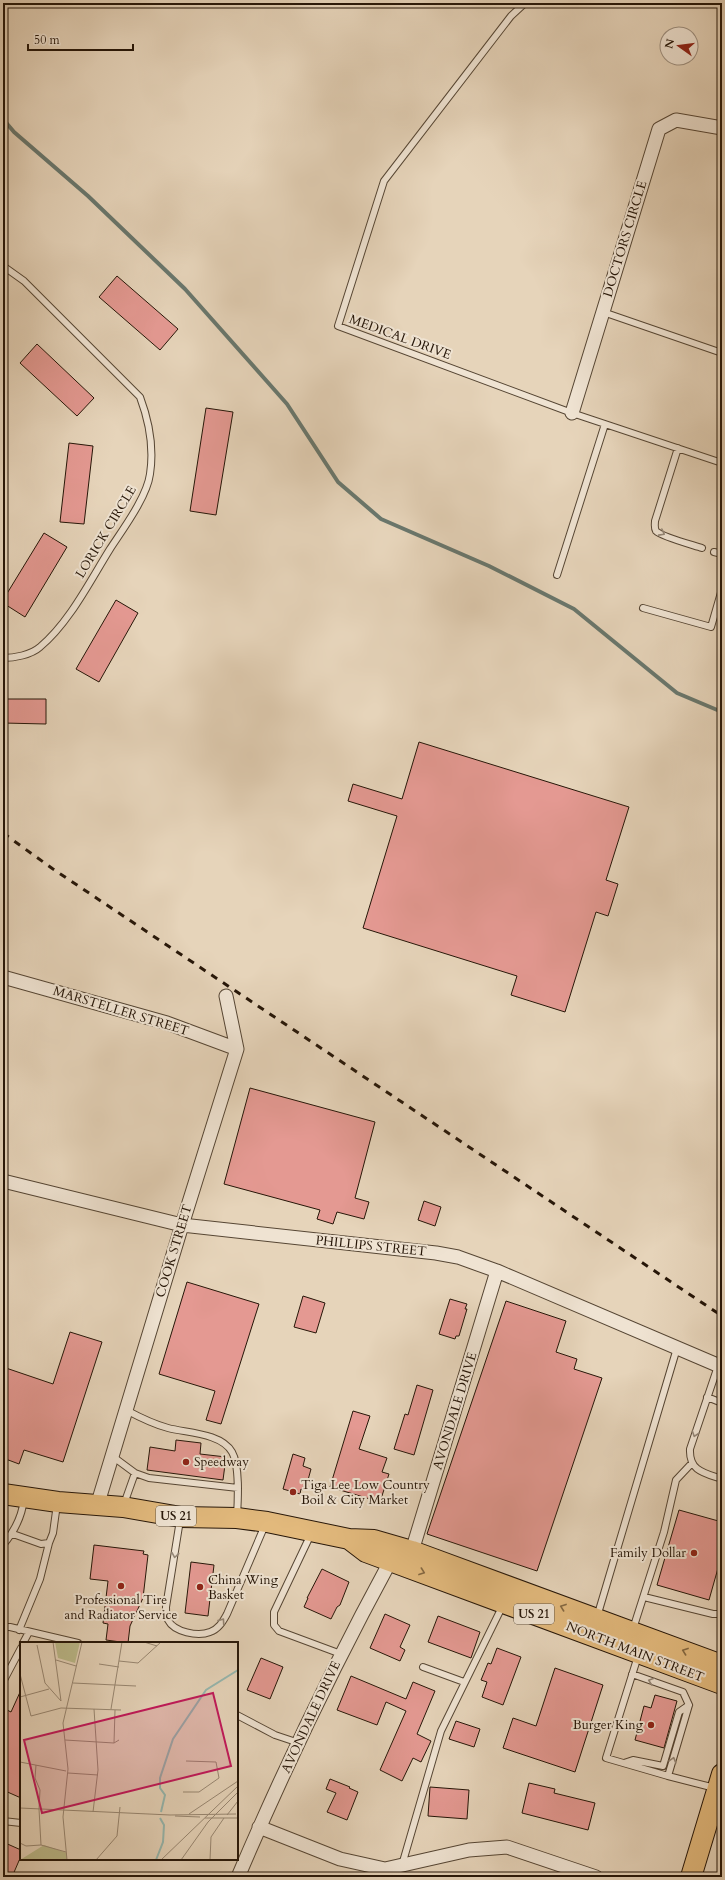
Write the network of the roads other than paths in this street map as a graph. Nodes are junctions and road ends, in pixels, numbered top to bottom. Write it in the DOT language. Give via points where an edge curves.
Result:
graph roads {
  1 [pos="525,3"];
  2 [pos="722,128"];
  3 [pos="3,266"];
  4 [pos="603,312"];
  5 [pos="722,353"];
  6 [pos="572,413"];
  7 [pos="606,424"];
  8 [pos="678,448"];
  9 [pos="722,463"];
  10 [pos="702,548"];
  11 [pos="714,552"];
  12 [pos="722,554"];
  13 [pos="557,575"];
  14 [pos="722,589"];
  15 [pos="643,608"];
  16 [pos="3,658"];
  17 [pos="3,977"];
  18 [pos="226,996"];
  19 [pos="237,1049"];
  20 [pos="3,1181"];
  21 [pos="182,1225"];
  22 [pos="497,1271"];
  23 [pos="677,1348"];
  24 [pos="720,1366"];
  25 [pos="707,1397"];
  26 [pos="722,1403"];
  27 [pos="126,1410"];
  28 [pos="112,1456"];
  29 [pos="692,1463"];
  30 [pos="135,1474"];
  31 [pos="722,1479"];
  32 [pos="238,1488"];
  33 [pos="3,1494"];
  34 [pos="24,1497"];
  35 [pos="58,1502"];
  36 [pos="97,1506"];
  37 [pos="123,1507"];
  38 [pos="181,1516"];
  39 [pos="237,1518"];
  40 [pos="267,1522"];
  41 [pos="312,1531"];
  42 [pos="12,1534"];
  43 [pos="349,1540"];
  44 [pos="49,1543"];
  45 [pos="3,1545"];
  46 [pos="412,1551"];
  47 [pos="391,1560"];
  48 [pos="644,1597"];
  49 [pos="504,1603"];
  50 [pos="722,1614"];
  51 [pos="597,1619"];
  52 [pos="3,1627"];
  53 [pos="20,1630"];
  54 [pos="29,1632"];
  55 [pos="632,1632"];
  56 [pos="24,1642"];
  57 [pos="74,1642"];
  58 [pos="20,1650"];
  59 [pos="639,1653"];
  60 [pos="341,1654"];
  61 [pos="722,1665"];
  62 [pos="424,1666"];
  63 [pos="632,1674"];
  64 [pos="3,1682"];
  65 [pos="464,1682"];
  66 [pos="722,1684"];
  67 [pos="689,1705"];
  68 [pos="238,1716"];
  69 [pos="299,1743"];
  70 [pos="624,1763"];
  71 [pos="668,1776"];
  72 [pos="720,1784"];
  73 [pos="3,1821"];
  74 [pos="20,1823"];
  75 [pos="259,1828"];
  76 [pos="402,1865"];
  77 [pos="238,1877"];
  78 [pos="596,1877"];
  79 [pos="691,1877"];
  1 -- 6 [label="lane, MEDICAL DRIVE" via="511,16 384,182 338,326"];
  2 -- 4 [label="street, DOCTORS CIRCLE" via="676,120 659,129"];
  3 -- 16 [label="lane, LORICK CIRCLE" via="24,280 140,397 148,416 151,448 150,475 140,502 60,627 39,648 13,658"];
  4 -- 5 [label="lane"];
  4 -- 6 [label="street, DOCTORS CIRCLE"];
  6 -- 7 [label="lane, MEDICAL DRIVE"];
  7 -- 8 [label="lane, MEDICAL DRIVE"];
  7 -- 13 [label="lane"];
  8 -- 9 [label="lane, MEDICAL DRIVE"];
  8 -- 10 [label="lane, one-way" via="655,521 656,531"];
  11 -- 12 [label="lane"];
  14 -- 15 [label="lane" via="711,627"];
  17 -- 19 [label="street, MARSTELLER STREET" via="167,1023"];
  18 -- 19 [label="street, COOK STREET"];
  19 -- 21 [label="street, COOK STREET"];
  20 -- 21 [label="street, PHILLIPS STREET"];
  21 -- 22 [label="street, PHILLIPS STREET" via="436,1253 458,1257"];
  21 -- 27 [label="street, COOK STREET"];
  22 -- 23 [label="street, PHILLIPS STREET"];
  22 -- 46 [label="street, AVONDALE DRIVE"];
  23 -- 24 [label="street, PHILLIPS STREET"];
  23 -- 51 [label="lane"];
  24 -- 25 [label="lane"];
  25 -- 26 [label="lane"];
  25 -- 29 [label="lane, one-way" via="690,1449"];
  27 -- 28 [label="street, COOK STREET"];
  27 -- 32 [label="lane" via="150,1423 219,1441 232,1452"];
  28 -- 30 [label="lane"];
  28 -- 36 [label="street, COOK STREET"];
  29 -- 31 [label="lane" via="698,1470"];
  29 -- 48 [label="lane" via="676,1480 664,1532"];
  30 -- 32 [label="lane" via="149,1478"];
  30 -- 37 [label="lane"];
  32 -- 39 [label="lane"];
  33 -- 34 [label="main road, NORTH MAIN STREET / US 21"];
  34 -- 35 [label="main road, NORTH MAIN STREET / US 21"];
  34 -- 42 [label="lane" via="23,1507"];
  35 -- 36 [label="main road, NORTH MAIN STREET / US 21"];
  35 -- 44 [label="lane"];
  36 -- 37 [label="main road, NORTH MAIN STREET / US 21"];
  37 -- 38 [label="main road, NORTH MAIN STREET / US 21"];
  38 -- 39 [label="main road, NORTH MAIN STREET / US 21"];
  38 -- 40 [label="lane, one-way" via="166,1607 167,1619 174,1627 183,1631 201,1634 211,1632 220,1626"];
  39 -- 40 [label="main road, NORTH MAIN STREET / US 21"];
  40 -- 41 [label="main road, NORTH MAIN STREET / US 21"];
  41 -- 43 [label="main road, NORTH MAIN STREET / US 21"];
  41 -- 60 [label="lane" via="274,1612 274,1625 279,1631"];
  42 -- 44 [label="lane" via="41,1544"];
  42 -- 45 [label="lane"];
  43 -- 46 [label="main road, NORTH MAIN STREET / US 21" via="374,1540"];
  43 -- 47 [label="main road, NORTH MAIN STREET / US 21" via="366,1552"];
  44 -- 53 [label="lane" via="40,1579"];
  51 -- 46 [label="main road, NORTH MAIN STREET / US 21, one-way"];
  47 -- 49 [label="main road, NORTH MAIN STREET / US 21, one-way"];
  47 -- 60 [label="street, AVONDALE DRIVE"];
  48 -- 50 [label="lane"];
  48 -- 55 [label="lane"];
  49 -- 59 [label="main road, NORTH MAIN STREET / US 21"];
  49 -- 65 [label="lane"];
  51 -- 55 [label="main road, NORTH MAIN STREET / US 21"];
  52 -- 53 [label="lane"];
  53 -- 54 [label="lane"];
  54 -- 56 [label="lane"];
  54 -- 57 [label="lane"];
  61 -- 55 [label="main road, NORTH MAIN STREET / US 21, one-way"];
  58 -- 64 [label="lane"];
  59 -- 63 [label="lane"];
  59 -- 66 [label="main road, NORTH MAIN STREET / US 21"];
  60 -- 69 [label="street, AVONDALE DRIVE"];
  62 -- 65 [label="lane"];
  67 -- 63 [label="lane, one-way" via="683,1692"];
  63 -- 70 [label="lane" via="606,1758"];
  65 -- 76 [label="lane" via="441,1731"];
  67 -- 70 [label="lane" via="679,1712 663,1766 633,1760"];
  71 -- 67 [label="lane, one-way"];
  68 -- 69 [label="lane" via="275,1735"];
  69 -- 75 [label="street, AVONDALE DRIVE"];
  70 -- 71 [label="lane"];
  71 -- 72 [label="lane"];
  72 -- 79 [label="main road"];
  73 -- 74 [label="lane"];
  75 -- 76 [label="street" via="340,1859 385,1869"];
  75 -- 77 [label="street, AVONDALE DRIVE"];
  76 -- 78 [label="street" via="469,1850 507,1847"];
}
